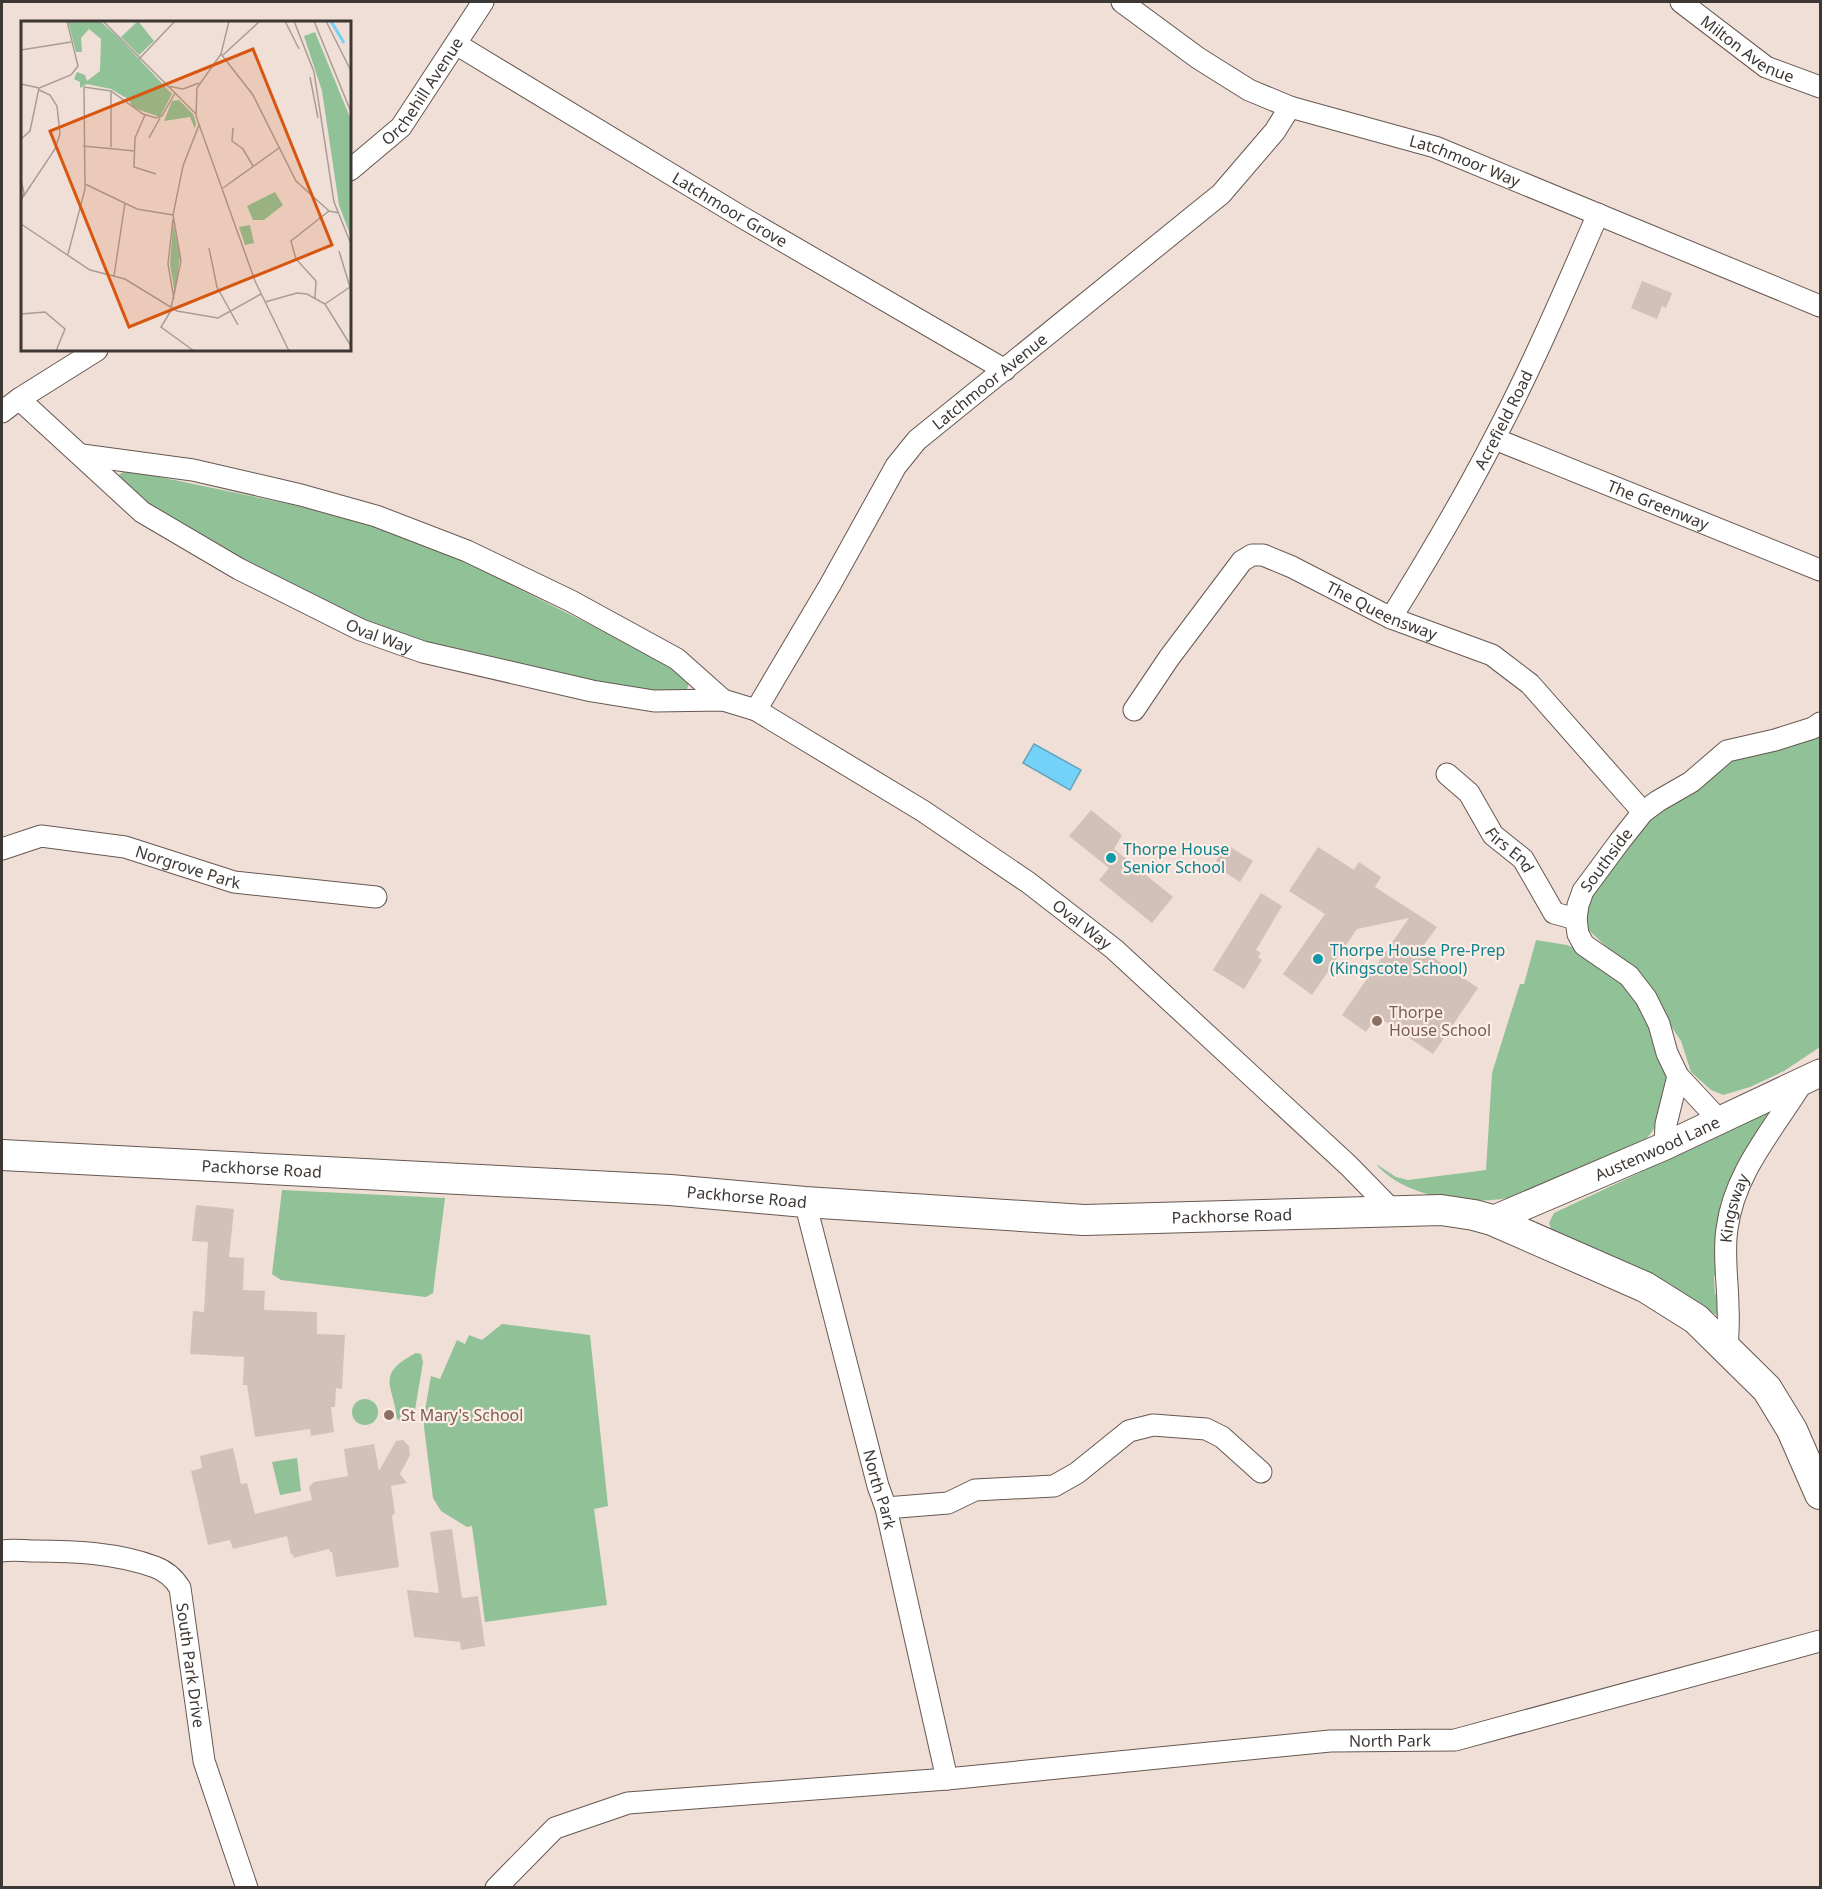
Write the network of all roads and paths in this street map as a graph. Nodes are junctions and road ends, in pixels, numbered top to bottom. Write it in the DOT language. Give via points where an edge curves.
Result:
graph roads {
  1 [pos="483,2"];
  2 [pos="1122,2"];
  3 [pos="1681,2"];
  4 [pos="456,44"];
  5 [pos="1821,87"];
  6 [pos="1290,107"];
  7 [pos="351,169"];
  8 [pos="1598,214"];
  9 [pos="1821,306"];
  10 [pos="95,351"];
  11 [pos="1005,370"];
  12 [pos="8,401"];
  13 [pos="1495,439"];
  14 [pos="82,455"];
  15 [pos="1821,570"];
  16 [pos="1391,618"];
  17 [pos="723,700"];
  18 [pos="756,710"];
  19 [pos="1134,710"];
  20 [pos="1821,723"];
  21 [pos="1447,774"];
  22 [pos="1643,812"];
  23 [pos="2,849"];
  24 [pos="376,897"];
  25 [pos="1576,919"];
  26 [pos="1678,1076"];
  27 [pos="1811,1078"];
  28 [pos="1720,1121"];
  29 [pos="1665,1146"];
  30 [pos="2,1155"];
  31 [pos="805,1202"];
  32 [pos="1394,1212"];
  33 [pos="1492,1220"];
  34 [pos="1727,1349"];
  35 [pos="1261,1472"];
  36 [pos="1821,1494"];
  37 [pos="886,1508"];
  38 [pos="2,1551"];
  39 [pos="1821,1641"];
  40 [pos="947,1779"];
  41 [pos="248,1887"];
  42 [pos="496,1887"];
  1 -- 4 [label="street, Orchehill Avenue"];
  2 -- 6 [label="street, Latchmoor Way" via="1215,69 1249,90"];
  3 -- 5 [label="street, Milton Avenue" via="1766,67"];
  4 -- 7 [label="street, Orchehill Avenue" via="401,127"];
  4 -- 11 [label="street, Latchmoor Grove"];
  6 -- 8 [label="street, Latchmoor Way" via="1435,147"];
  6 -- 11 [label="street, Latchmoor Avenue" via="1275,131 1221,194"];
  8 -- 9 [label="street, Latchmoor Way"];
  8 -- 13 [label="street, Acrefield Road"];
  10 -- 12 [label="street"];
  11 -- 18 [label="street, Latchmoor Avenue" via="917,440 896,466"];
  12 -- 14 [label="street, Oval Way"];
  13 -- 15 [label="street, The Greenway"];
  13 -- 16 [label="street, Acrefield Road"];
  14 -- 17 [label="street, Oval Way" via="194,470 376,516 467,552 572,601 677,659"];
  14 -- 17 [label="street, Oval Way" via="142,512 238,569 361,630 423,652 592,691 654,701"];
  16 -- 19 [label="street, The Queensway" via="1292,567 1263,555 1252,555 1242,561"];
  16 -- 22 [label="street, The Queensway" via="1492,655 1530,684"];
  17 -- 18 [label="street, Oval Way"];
  18 -- 32 [label="street, Oval Way" via="923,811 1029,883 1114,949"];
  20 -- 22 [label="street, Southside" via="1775,740 1727,751 1691,782"];
  21 -- 25 [label="street, Firs End" via="1469,793 1493,835 1523,859 1554,913"];
  22 -- 25 [label="street, Southside" via="1583,891"];
  23 -- 24 [label="street, Norgrove Park" via="41,836 125,847 234,882"];
  25 -- 26 [label="street" via="1584,945 1629,976 1646,998"];
  26 -- 28 [label="street"];
  26 -- 29 [label="street" via="1666,1124"];
  27 -- 28 [label="street, Austenwood Lane"];
  27 -- 34 [label="street, Kingsway" via="1753,1156 1734,1198 1725,1258"];
  28 -- 29 [label="street, Austenwood Lane"];
  29 -- 33 [label="street, Austenwood Lane"];
  30 -- 31 [label="main road, Packhorse Road" via="670,1190"];
  31 -- 32 [label="main road, Packhorse Road" via="1084,1220"];
  31 -- 37 [label="street, North Park"];
  32 -- 33 [label="main road, Packhorse Road" via="1442,1210"];
  33 -- 34 [label="main road" via="1645,1287 1696,1319"];
  34 -- 36 [label="main road" via="1767,1389 1792,1430"];
  35 -- 37 [label="street" via="1222,1437 1206,1429 1153,1425 1129,1431 1077,1473 1054,1486 975,1490 948,1503"];
  37 -- 40 [label="street, North Park"];
  38 -- 41 [label="street, South Park Drive" via="73,1551 120,1557 157,1567 177,1582 204,1761"];
  39 -- 40 [label="street, North Park" via="1455,1740 1330,1741"];
  40 -- 42 [label="street, North Park" via="628,1803 555,1828"];
}
